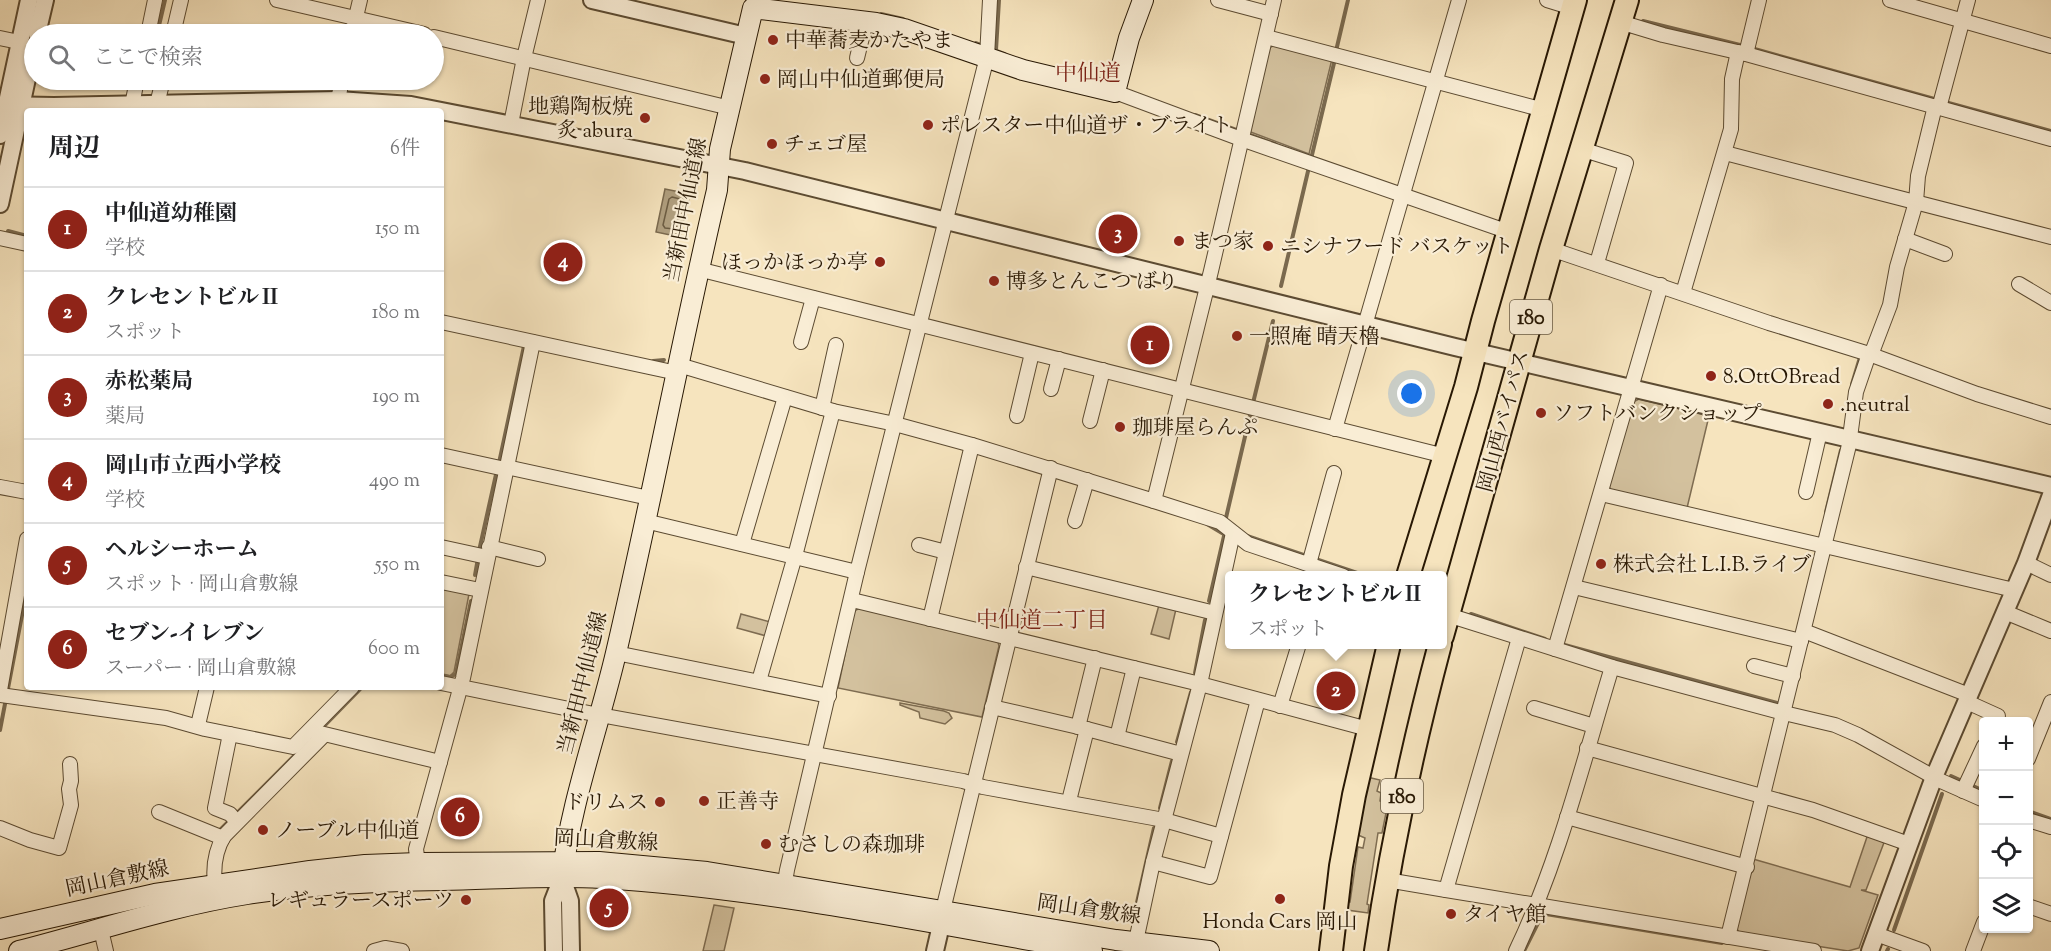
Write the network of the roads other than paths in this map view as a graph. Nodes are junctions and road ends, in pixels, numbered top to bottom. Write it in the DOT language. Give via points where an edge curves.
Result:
graph roads {
  1 [pos="29,0"];
  2 [pos="45,0"];
  3 [pos="155,0"];
  4 [pos="181,0"];
  5 [pos="277,0"];
  6 [pos="360,0"];
  7 [pos="538,0"];
  8 [pos="592,0"];
  9 [pos="990,0"];
  10 [pos="1143,0"];
  11 [pos="1218,0"];
  12 [pos="1459,0"];
  13 [pos="1547,0"];
  14 [pos="1626,0"];
  15 [pos="1759,0"];
  16 [pos="1890,0"];
  17 [pos="1968,0"];
  18 [pos="754,4"];
  19 [pos="1574,4"];
  20 [pos="1272,7"];
  21 [pos="356,18"];
  22 [pos="866,21"];
  23 [pos="1962,21"];
  24 [pos="1620,22"];
  25 [pos="28,24"];
  26 [pos="39,24"];
  27 [pos="150,24"];
  28 [pos="175,24"];
  29 [pos="354,24"];
  30 [pos="382,24"];
  31 [pos="747,36"];
  32 [pos="1266,37"];
  33 [pos="0,38"];
  34 [pos="444,39"];
  35 [pos="24,43"];
  36 [pos="2051,46"];
  37 [pos="1745,50"];
  38 [pos="988,51"];
  39 [pos="24,54"];
  40 [pos="524,58"];
  41 [pos="857,58"];
  42 [pos="1435,81"];
  43 [pos="1116,87"];
  44 [pos="133,90"];
  45 [pos="160,90"];
  46 [pos="340,90"];
  47 [pos="338,100"];
  48 [pos="157,104"];
  49 [pos="1939,104"];
  50 [pos="9,105"];
  51 [pos="126,107"];
  52 [pos="410,108"];
  53 [pos="730,108"];
  54 [pos="1544,110"];
  55 [pos="444,113"];
  56 [pos="511,124"];
  57 [pos="0,135"];
  58 [pos="1242,135"];
  59 [pos="2051,139"];
  60 [pos="1581,149"];
  61 [pos="1725,153"];
  62 [pos="718,166"];
  63 [pos="1404,192"];
  64 [pos="1916,202"];
  65 [pos="0,204"];
  66 [pos="947,221"];
  67 [pos="1509,232"];
  68 [pos="2051,237"];
  69 [pos="0,238"];
  70 [pos="1905,239"];
  71 [pos="24,243"];
  72 [pos="1551,249"];
  73 [pos="1945,254"];
  74 [pos="1598,260"];
  75 [pos="698,269"];
  76 [pos="2019,284"];
  77 [pos="1207,285"];
  78 [pos="1661,285"];
  79 [pos="1684,290"];
  80 [pos="813,298"];
  81 [pos="2051,303"];
  82 [pos="444,323"];
  83 [pos="920,325"];
  84 [pos="1366,325"];
  85 [pos="533,342"];
  86 [pos="801,342"];
  87 [pos="836,345"];
  88 [pos="1475,352"];
  89 [pos="1868,352"];
  90 [pos="1032,353"];
  91 [pos="1059,359"];
  92 [pos="1520,363"];
  93 [pos="678,369"];
  94 [pos="1103,370"];
  95 [pos="1051,389"];
  96 [pos="1631,389"];
  97 [pos="1181,390"];
  98 [pos="785,397"];
  99 [pos="827,410"];
  100 [pos="1017,416"];
  101 [pos="2051,417"];
  102 [pos="1090,421"];
  103 [pos="895,424"];
  104 [pos="1335,429"];
  105 [pos="1820,432"];
  106 [pos="1851,438"];
  107 [pos="972,445"];
  108 [pos="444,456"];
  109 [pos="1445,456"];
  110 [pos="502,468"];
  111 [pos="1051,468"];
  112 [pos="1334,472"];
  113 [pos="1085,483"];
  114 [pos="2051,486"];
  115 [pos="0,487"];
  116 [pos="24,491"];
  117 [pos="1806,492"];
  118 [pos="1601,494"];
  119 [pos="2051,495"];
  120 [pos="649,498"];
  121 [pos="1154,501"];
  122 [pos="645,521"];
  123 [pos="1075,521"];
  124 [pos="1227,528"];
  125 [pos="742,544"];
  126 [pos="1820,544"];
  127 [pos="919,545"];
  128 [pos="444,548"];
  129 [pos="946,552"];
  130 [pos="483,554"];
  131 [pos="795,556"];
  132 [pos="538,559"];
  133 [pos="2026,563"];
  134 [pos="1315,564"];
  135 [pos="1026,567"];
  136 [pos="1331,571"];
  137 [pos="1410,571"];
  138 [pos="24,572"];
  139 [pos="857,572"];
  140 [pos="2051,575"];
  141 [pos="444,583"];
  142 [pos="1574,587"];
  143 [pos="480,590"];
  144 [pos="2014,590"];
  145 [pos="22,594"];
  146 [pos="852,600"];
  147 [pos="2005,612"];
  148 [pos="1215,613"];
  149 [pos="1447,619"];
  150 [pos="930,620"];
  151 [pos="1447,626"];
  152 [pos="2051,631"];
  153 [pos="1520,638"];
  154 [pos="1799,638"];
  155 [pos="1009,639"];
  156 [pos="1557,645"];
  157 [pos="1298,649"];
  158 [pos="1388,649"];
  159 [pos="1439,649"];
  160 [pos="616,653"];
  161 [pos="1095,658"];
  162 [pos="1754,666"];
  163 [pos="1612,667"];
  164 [pos="1134,668"];
  165 [pos="1789,675"];
  166 [pos="759,681"];
  167 [pos="444,684"];
  168 [pos="1200,684"];
  169 [pos="460,687"];
  170 [pos="206,690"];
  171 [pos="350,690"];
  172 [pos="4,694"];
  173 [pos="829,696"];
  174 [pos="1968,698"];
  175 [pos="1258,700"];
  176 [pos="2051,702"];
  177 [pos="1280,706"];
  178 [pos="992,707"];
  179 [pos="1534,708"];
  180 [pos="1784,713"];
  181 [pos="601,715"];
  182 [pos="1998,717"];
  183 [pos="198,725"];
  184 [pos="1594,726"];
  185 [pos="1082,728"];
  186 [pos="1368,729"];
  187 [pos="317,733"];
  188 [pos="230,734"];
  189 [pos="1117,737"];
  190 [pos="2033,747"];
  191 [pos="1587,748"];
  192 [pos="815,754"];
  193 [pos="1181,754"];
  194 [pos="1979,755"];
  195 [pos="440,762"];
  196 [pos="70,764"];
  197 [pos="1934,777"];
  198 [pos="973,783"];
  199 [pos="1965,786"];
  200 [pos="1763,797"];
  201 [pos="1979,797"];
  202 [pos="1069,801"];
  203 [pos="159,812"];
  204 [pos="1567,817"];
  205 [pos="234,818"];
  206 [pos="1164,820"];
  207 [pos="2033,822"];
  208 [pos="2051,827"];
  209 [pos="0,828"];
  210 [pos="219,836"];
  211 [pos="1221,836"];
  212 [pos="1909,844"];
  213 [pos="1153,862"];
  214 [pos="418,863"];
  215 [pos="1747,867"];
  216 [pos="563,870"];
  217 [pos="1387,880"];
  218 [pos="215,884"];
  219 [pos="1446,890"];
  220 [pos="784,892"];
  221 [pos="1537,907"];
  222 [pos="2033,908"];
  223 [pos="2051,914"];
  224 [pos="942,917"];
  225 [pos="0,929"];
  226 [pos="101,930"];
  227 [pos="1979,933"];
  228 [pos="1876,934"];
  229 [pos="1733,942"];
  230 [pos="1135,946"];
  231 [pos="19,951"];
  232 [pos="106,951"];
  233 [pos="375,951"];
  234 [pos="402,951"];
  235 [pos="554,951"];
  236 [pos="571,951"];
  237 [pos="935,951"];
  238 [pos="1092,951"];
  239 [pos="1209,951"];
  240 [pos="1331,951"];
  241 [pos="1377,951"];
  242 [pos="1516,951"];
  243 [pos="1814,951"];
  244 [pos="1870,951"];
  245 [pos="1923,951"];
  246 [pos="1973,951"];
  1 -- 25 [label="street"];
  2 -- 26 [label="street"];
  3 -- 27 [label="street"];
  4 -- 28 [label="street"];
  5 -- 21 [label="street"];
  6 -- 21 [label="street"];
  7 -- 40 [label="street"];
  8 -- 31 [label="street"];
  9 -- 38 [label="street"];
  10 -- 43 [label="main road"];
  11 -- 20 [label="street"];
  12 -- 42 [label="street"];
  13 -- 19 [label="street"];
  14 -- 24 [label="highway, 岡山西バイパス / 180"];
  15 -- 37 [label="street"];
  16 -- 23 [label="street"];
  17 -- 23 [label="street"];
  18 -- 22 [label="main road, 当新田中仙道線"];
  18 -- 31 [label="main road, 当新田中仙道線"];
  19 -- 54 [label="highway, 180"];
  20 -- 32 [label="street"];
  21 -- 29 [label="street"];
  21 -- 30 [label="street"];
  22 -- 38 [label="main road, 当新田中仙道線"];
  22 -- 41 [label="street"];
  23 -- 36 [label="street"];
  23 -- 49 [label="street"];
  24 -- 37 [label="street"];
  24 -- 60 [label="highway, 岡山西バイパス / 180"];
  31 -- 53 [label="main road, 当新田中仙道線"];
  32 -- 42 [label="street"];
  32 -- 58 [label="street"];
  33 -- 35 [label="street"];
  34 -- 40 [label="street"];
  37 -- 49 [label="street"];
  37 -- 61 [label="street" via="1732,79 1731,129"];
  38 -- 43 [label="main road, 当新田中仙道線" via="1023,70"];
  38 -- 66 [label="street"];
  39 -- 50 [label="street"];
  40 -- 53 [label="street"];
  40 -- 56 [label="street"];
  42 -- 54 [label="street"];
  42 -- 63 [label="street"];
  43 -- 58 [label="street"];
  44 -- 51 [label="street"];
  45 -- 48 [label="street"];
  46 -- 47 [label="street"];
  47 -- 48 [label="street"];
  47 -- 52 [label="street"];
  48 -- 51 [label="street"];
  49 -- 59 [label="street"];
  49 -- 64 [label="street" via="1918,176"];
  50 -- 51 [label="street"];
  50 -- 57 [label="street"];
  50 -- 65 [label="street"];
  53 -- 62 [label="main road, 当新田中仙道線"];
  54 -- 67 [label="highway, 180"];
  55 -- 56 [label="street"];
  56 -- 62 [label="street"];
  58 -- 63 [label="street" via="1311,163"];
  58 -- 77 [label="street"];
  60 -- 72 [label="highway, 岡山西バイパス / 180"];
  60 -- 74 [label="street" via="1626,163"];
  61 -- 64 [label="street"];
  61 -- 79 [label="street"];
  62 -- 66 [label="street"];
  62 -- 75 [label="main road, 当新田中仙道線" via="717,190"];
  63 -- 67 [label="street"];
  63 -- 84 [label="street"];
  64 -- 68 [label="street"];
  64 -- 70 [label="street"];
  66 -- 77 [label="street"];
  66 -- 83 [label="street"];
  67 -- 88 [label="highway, 180"];
  69 -- 71 [label="street"];
  70 -- 73 [label="street"];
  70 -- 89 [label="street" via="1890,305"];
  72 -- 74 [label="street"];
  72 -- 92 [label="highway, 岡山西バイパス / 180"];
  74 -- 78 [label="street"];
  75 -- 80 [label="street"];
  75 -- 93 [label="main road, 当新田中仙道線"];
  76 -- 81 [label="street"];
  77 -- 84 [label="street"];
  77 -- 97 [label="street"];
  78 -- 79 [label="street"];
  78 -- 96 [label="street"];
  79 -- 89 [label="street"];
  80 -- 83 [label="street"];
  80 -- 86 [label="street"];
  82 -- 85 [label="street"];
  83 -- 90 [label="street"];
  83 -- 103 [label="street"];
  84 -- 88 [label="street"];
  84 -- 104 [label="street"];
  85 -- 93 [label="street"];
  85 -- 110 [label="street"];
  87 -- 99 [label="street"];
  88 -- 92 [label="street"];
  88 -- 109 [label="highway, 180"];
  89 -- 101 [label="street" via="1977,394"];
  89 -- 106 [label="street" via="1856,392"];
  90 -- 91 [label="street"];
  90 -- 100 [label="street"];
  91 -- 94 [label="street"];
  91 -- 95 [label="street"];
  92 -- 96 [label="street"];
  92 -- 149 [label="highway, 岡山西バイパス / 180"];
  93 -- 98 [label="street"];
  93 -- 120 [label="main road, 当新田中仙道線"];
  94 -- 97 [label="street"];
  94 -- 102 [label="street"];
  96 -- 105 [label="street"];
  96 -- 118 [label="street"];
  97 -- 104 [label="street"];
  97 -- 121 [label="street"];
  98 -- 99 [label="street"];
  98 -- 125 [label="street"];
  99 -- 103 [label="street"];
  99 -- 131 [label="street"];
  103 -- 107 [label="street"];
  103 -- 139 [label="street"];
  104 -- 109 [label="street"];
  105 -- 106 [label="street"];
  105 -- 117 [label="street"];
  106 -- 114 [label="street"];
  106 -- 126 [label="street"];
  107 -- 111 [label="street"];
  107 -- 129 [label="street"];
  108 -- 110 [label="street"];
  109 -- 137 [label="highway, 180"];
  110 -- 120 [label="street"];
  110 -- 130 [label="street"];
  111 -- 113 [label="street"];
  111 -- 135 [label="street"];
  112 -- 134 [label="street"];
  113 -- 121 [label="street"];
  113 -- 123 [label="street"];
  115 -- 116 [label="street"];
  118 -- 126 [label="street"];
  118 -- 142 [label="street"];
  119 -- 133 [label="street"];
  120 -- 122 [label="main road, 当新田中仙道線"];
  121 -- 124 [label="street"];
  122 -- 125 [label="street"];
  122 -- 160 [label="main road, 当新田中仙道線"];
  124 -- 134 [label="street" via="1248,544"];
  124 -- 148 [label="street"];
  125 -- 131 [label="street"];
  126 -- 144 [label="street"];
  126 -- 154 [label="street"];
  127 -- 129 [label="street"];
  128 -- 130 [label="street"];
  129 -- 150 [label="street"];
  130 -- 132 [label="street"];
  130 -- 143 [label="street"];
  131 -- 139 [label="street"];
  131 -- 166 [label="street"];
  133 -- 140 [label="street"];
  133 -- 144 [label="street"];
  134 -- 136 [label="street"];
  135 -- 148 [label="street"];
  135 -- 155 [label="street"];
  138 -- 145 [label="street"];
  139 -- 146 [label="street"];
  141 -- 143 [label="street"];
  142 -- 154 [label="street"];
  142 -- 156 [label="street"];
  143 -- 169 [label="street"];
  144 -- 147 [label="street"];
  145 -- 172 [label="street"];
  146 -- 150 [label="street"];
  146 -- 173 [label="street"];
  147 -- 152 [label="street"];
  147 -- 174 [label="street"];
  148 -- 168 [label="street"];
  150 -- 155 [label="street"];
  151 -- 153 [label="street"];
  153 -- 156 [label="street"];
  153 -- 219 [label="street"];
  154 -- 165 [label="street"];
  154 -- 174 [label="street"];
  155 -- 161 [label="street"];
  155 -- 178 [label="street"];
  156 -- 163 [label="street"];
  157 -- 177 [label="street"];
  158 -- 186 [label="highway, 180"];
  159 -- 217 [label="highway, 180" via="1408,768"];
  160 -- 166 [label="street"];
  160 -- 181 [label="main road, 当新田中仙道線"];
  161 -- 164 [label="street"];
  161 -- 185 [label="street"];
  162 -- 165 [label="street"];
  163 -- 180 [label="street"];
  163 -- 184 [label="street"];
  164 -- 168 [label="street"];
  164 -- 189 [label="street"];
  165 -- 180 [label="street"];
  166 -- 173 [label="street"];
  167 -- 169 [label="street"];
  168 -- 175 [label="street"];
  168 -- 193 [label="street"];
  169 -- 181 [label="street"];
  169 -- 195 [label="street"];
  170 -- 183 [label="street"];
  171 -- 187 [label="street"];
  172 -- 183 [label="street"];
  173 -- 192 [label="street"];
  174 -- 182 [label="street"];
  174 -- 197 [label="street"];
  175 -- 177 [label="street"];
  175 -- 211 [label="street"];
  176 -- 190 [label="street"];
  177 -- 186 [label="street"];
  178 -- 185 [label="street"];
  178 -- 198 [label="street"];
  179 -- 184 [label="street"];
  180 -- 197 [label="street" via="1835,725"];
  180 -- 200 [label="street"];
  181 -- 192 [label="street"];
  181 -- 216 [label="main road, 当新田中仙道線"];
  183 -- 188 [label="street"];
  184 -- 191 [label="street"];
  185 -- 189 [label="street"];
  185 -- 202 [label="street"];
  186 -- 240 [label="highway, 180" via="1341,866"];
  187 -- 188 [label="street" via="293,747"];
  187 -- 195 [label="street"];
  187 -- 205 [label="street"];
  188 -- 205 [label="street" via="215,808"];
  189 -- 193 [label="street"];
  191 -- 200 [label="street"];
  191 -- 204 [label="street"];
  192 -- 198 [label="street"];
  192 -- 220 [label="street"];
  193 -- 206 [label="street"];
  194 -- 199 [label="street"];
  195 -- 214 [label="street" via="416,849"];
  196 -- 209 [label="street" via="71,805 59,848"];
  197 -- 199 [label="street"];
  197 -- 212 [label="street"];
  198 -- 202 [label="street"];
  198 -- 224 [label="street"];
  199 -- 201 [label="street"];
  200 -- 212 [label="street"];
  200 -- 215 [label="street"];
  202 -- 206 [label="street"];
  203 -- 210 [label="street"];
  204 -- 215 [label="street"];
  204 -- 221 [label="street"];
  205 -- 210 [label="street"];
  206 -- 211 [label="street"];
  206 -- 213 [label="street"];
  207 -- 208 [label="street"];
  210 -- 218 [label="street"];
  211 -- 213 [label="street" via="1210,877"];
  212 -- 228 [label="street"];
  213 -- 230 [label="street"];
  214 -- 216 [label="main road, 岡山倉敷線"];
  214 -- 218 [label="main road, 岡山倉敷線"];
  215 -- 229 [label="street"];
  216 -- 220 [label="main road, 岡山倉敷線" via="676,868"];
  216 -- 226 [label="main road, 岡山倉敷線" via="289,889 218,900"];
  216 -- 235 [label="street" via="553,901"];
  216 -- 236 [label="street" via="570,901"];
  217 -- 219 [label="street"];
  217 -- 241 [label="highway, 180"];
  218 -- 225 [label="main road, 岡山倉敷線"];
  219 -- 221 [label="street"];
  220 -- 224 [label="main road, 岡山倉敷線"];
  221 -- 229 [label="street"];
  221 -- 242 [label="street"];
  222 -- 223 [label="street"];
  224 -- 230 [label="main road, 岡山倉敷線"];
  224 -- 237 [label="street"];
  224 -- 238 [label="main road, 岡山倉敷線"];
  226 -- 231 [label="main road, 岡山倉敷線"];
  226 -- 232 [label="street"];
  227 -- 246 [label="street"];
  228 -- 244 [label="street"];
  228 -- 245 [label="street"];
  229 -- 243 [label="street"];
  230 -- 239 [label="main road, 岡山倉敷線"];
  233 -- 234 [label="street"];
}
